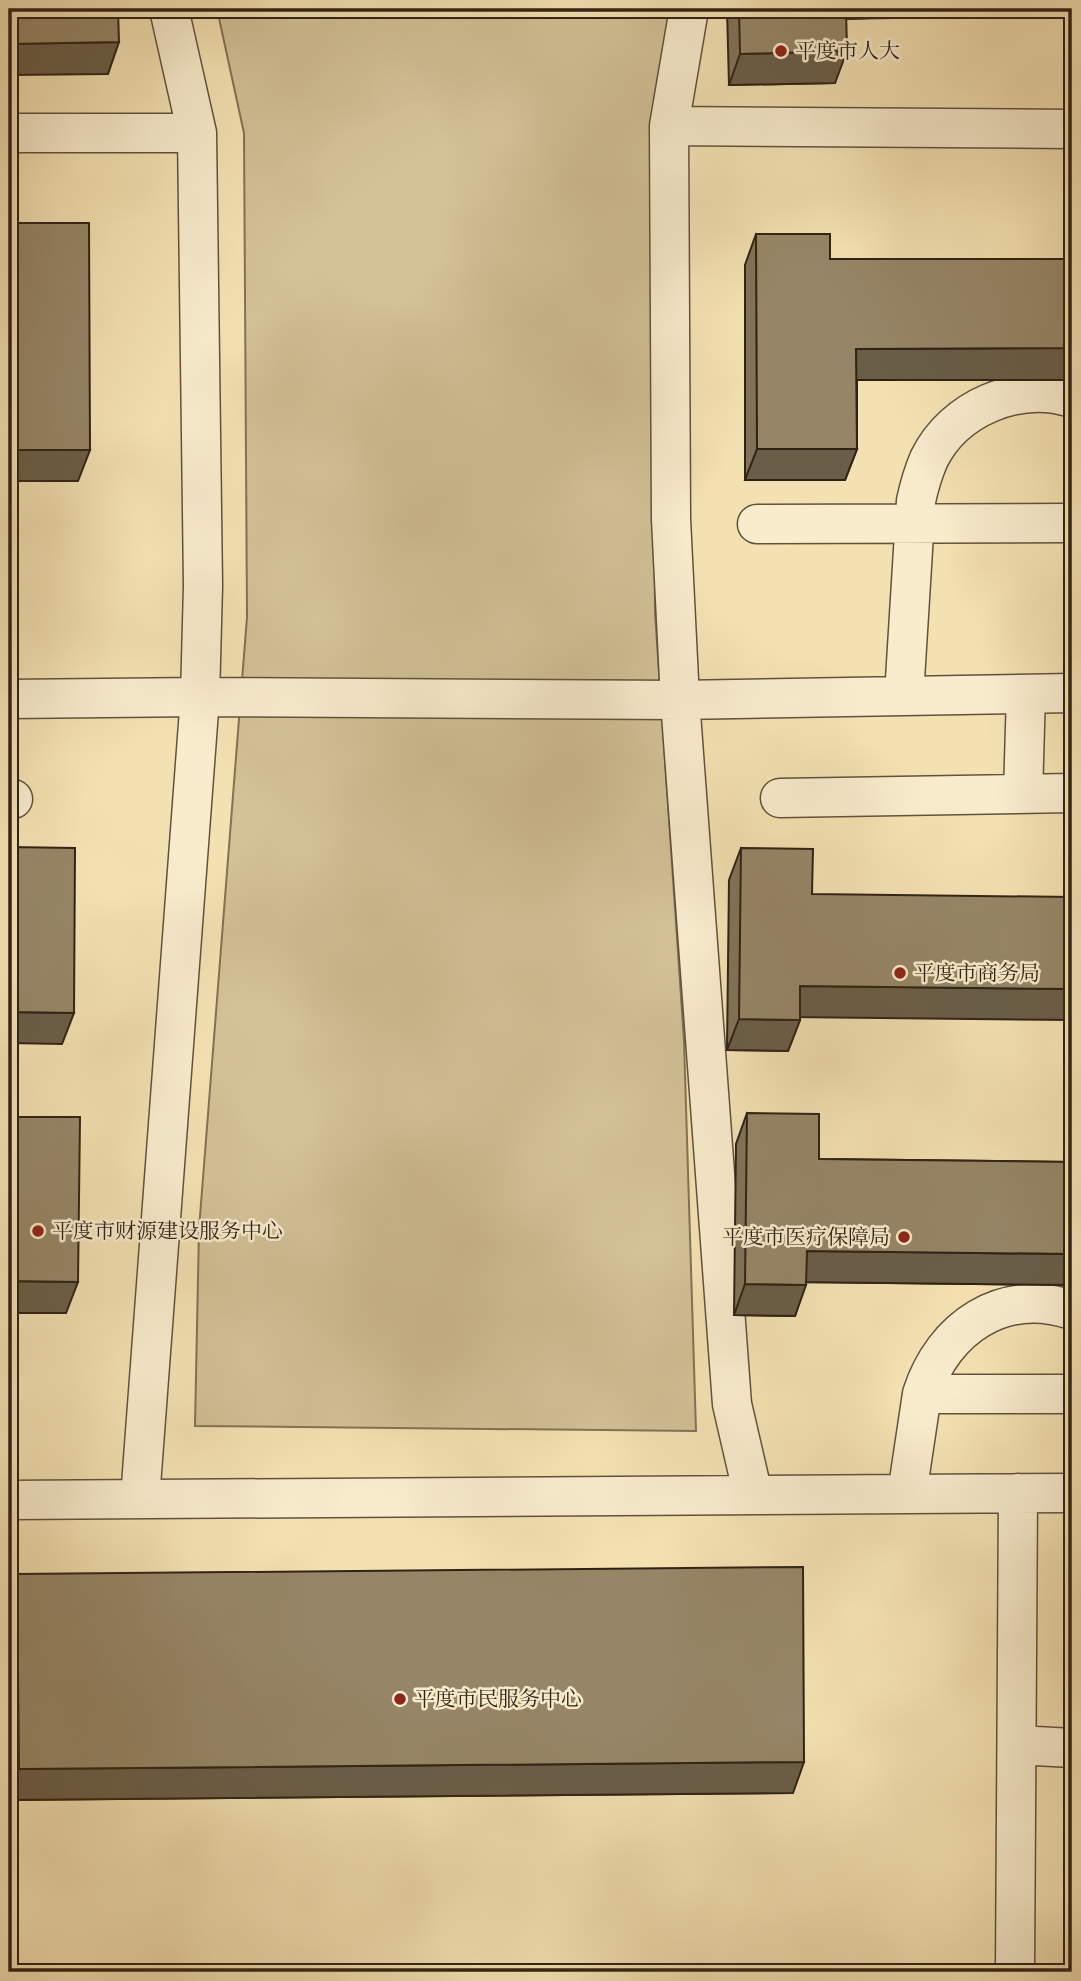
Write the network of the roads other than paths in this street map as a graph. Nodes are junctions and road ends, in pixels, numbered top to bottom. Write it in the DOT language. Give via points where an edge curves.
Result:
graph roads {
  1 [pos="169,9"];
  2 [pos="689,9"];
  3 [pos="669,126"];
  4 [pos="1072,129"];
  5 [pos="9,133"];
  6 [pos="197,133"];
  7 [pos="1072,398"];
  8 [pos="916,523"];
  9 [pos="1072,523"];
  10 [pos="757,524"];
  11 [pos="1026,694"];
  12 [pos="1072,694"];
  13 [pos="904,696"];
  14 [pos="200,697"];
  15 [pos="9,699"];
  16 [pos="680,700"];
  17 [pos="1072,793"];
  18 [pos="1023,794"];
  19 [pos="780,798"];
  20 [pos="1072,1310"];
  21 [pos="922,1394"];
  22 [pos="1072,1394"];
  23 [pos="1018,1493"];
  24 [pos="1072,1493"];
  25 [pos="907,1494"];
  26 [pos="753,1495"];
  27 [pos="140,1499"];
  28 [pos="9,1500"];
  29 [pos="1017,1745"];
  30 [pos="1072,1748"];
  31 [pos="1015,1972"];
  1 -- 6 [label="street"];
  2 -- 3 [label="street"];
  3 -- 4 [label="street"];
  3 -- 16 [label="street" via="671,519"];
  5 -- 6 [label="street"];
  6 -- 14 [label="street" via="204,586"];
  7 -- 8 [label="street" via="1019,394 976,409 958,423 925,468 916,501"];
  8 -- 9 [label="street"];
  8 -- 10 [label="street"];
  8 -- 13 [label="street"];
  11 -- 12 [label="street"];
  11 -- 13 [label="street"];
  11 -- 18 [label="street"];
  13 -- 16 [label="street"];
  14 -- 15 [label="street"];
  14 -- 16 [label="street"];
  14 -- 27 [label="street"];
  16 -- 26 [label="street" via="732,1405"];
  17 -- 18 [label="street"];
  18 -- 19 [label="street"];
  20 -- 21 [label="street" via="1019,1305 981,1317 957,1334 937,1357"];
  21 -- 22 [label="street"];
  21 -- 25 [label="street"];
  23 -- 24 [label="street"];
  23 -- 25 [label="street"];
  23 -- 29 [label="street"];
  25 -- 26 [label="street"];
  26 -- 27 [label="street"];
  27 -- 28 [label="street"];
  29 -- 30 [label="street"];
  29 -- 31 [label="street"];
}
